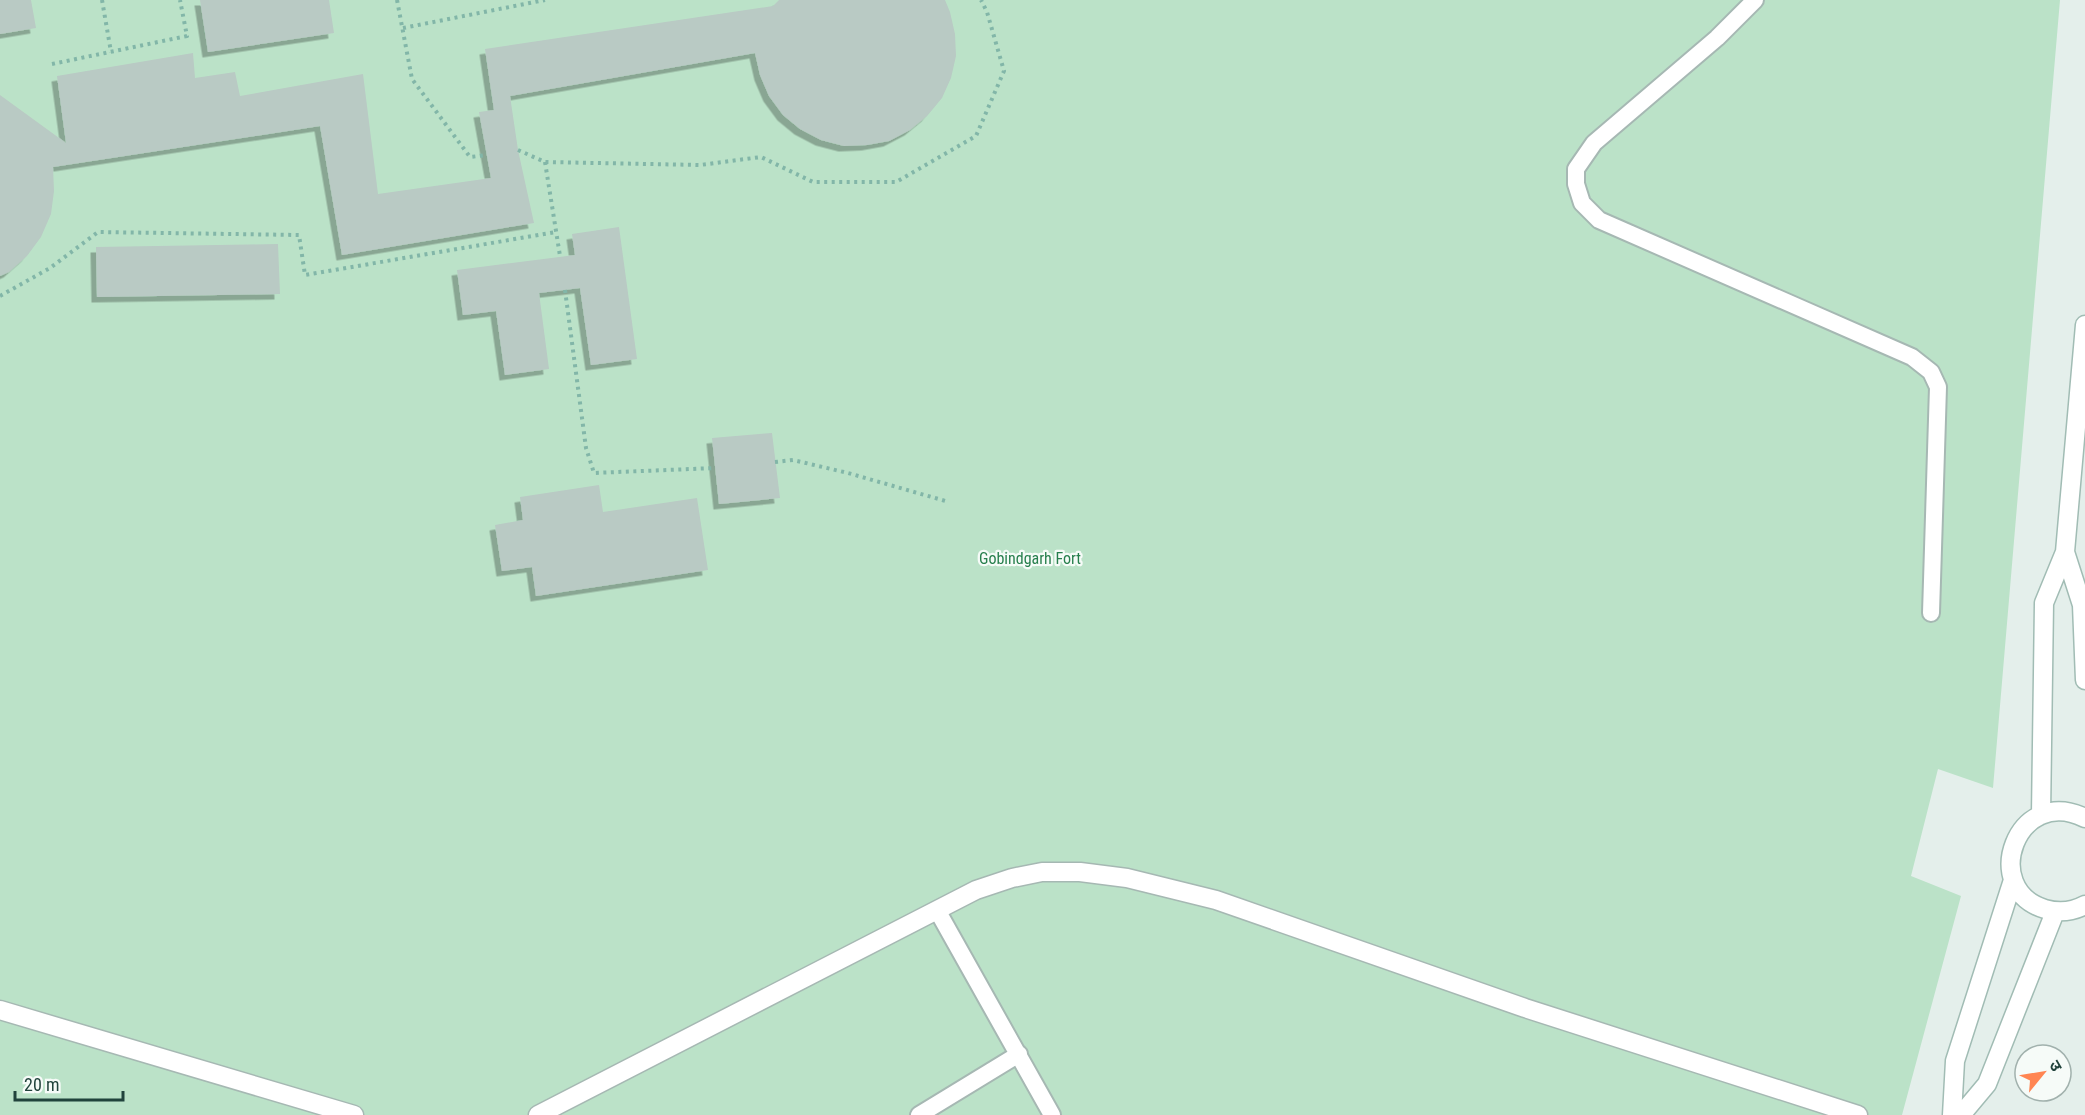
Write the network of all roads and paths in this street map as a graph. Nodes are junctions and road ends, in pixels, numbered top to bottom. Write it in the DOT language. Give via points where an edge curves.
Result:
graph roads {
  1 [pos="102,0"];
  2 [pos="180,0"];
  3 [pos="398,0"];
  4 [pos="545,0"];
  5 [pos="981,0"];
  6 [pos="1755,0"];
  7 [pos="403,28"];
  8 [pos="111,52"];
  9 [pos="52,64"];
  10 [pos="518,150"];
  11 [pos="487,155"];
  12 [pos="545,162"];
  13 [pos="556,232"];
  14 [pos="560,256"];
  15 [pos="565,290"];
  16 [pos="0,296"];
  17 [pos="2085,325"];
  18 [pos="775,462"];
  19 [pos="715,468"];
  20 [pos="949,502"];
  21 [pos="2065,552"];
  22 [pos="1930,613"];
  23 [pos="2085,680"];
  24 [pos="2041,815"];
  25 [pos="2085,818"];
  26 [pos="2013,880"];
  27 [pos="2085,905"];
  28 [pos="937,910"];
  29 [pos="2055,912"];
  30 [pos="0,1010"];
  31 [pos="1018,1054"];
  32 [pos="354,1115"];
  33 [pos="538,1115"];
  34 [pos="919,1115"];
  35 [pos="1052,1115"];
  36 [pos="1858,1115"];
  37 [pos="1952,1115"];
  38 [pos="1961,1115"];
  1 -- 8 [label="path"];
  2 -- 8 [label="path" via="187,36"];
  3 -- 7 [label="path"];
  4 -- 7 [label="path"];
  5 -- 12 [label="path" via="1004,71 976,136 896,182 813,182 760,157 700,165"];
  6 -- 22 [label="lane" via="1717,38 1594,143 1576,169 1576,184 1582,203 1599,220 1912,357 1931,372 1938,387"];
  7 -- 11 [label="path" via="412,79 470,157"];
  8 -- 9 [label="path"];
  10 -- 12 [label="path"];
  12 -- 13 [label="path"];
  13 -- 14 [label="path"];
  13 -- 16 [label="path" via="305,275 299,235 98,232 50,268"];
  15 -- 19 [label="path" via="586,448 594,473"];
  17 -- 21 [label="street"];
  18 -- 20 [label="path" via="793,460"];
  21 -- 23 [label="street" via="2082,605"];
  21 -- 24 [label="street" via="2044,603"];
  24 -- 25 [label="street" via="2059,811"];
  24 -- 26 [label="street" via="2024,827 2012,848"];
  26 -- 29 [label="street" via="2036,906"];
  26 -- 37 [label="street" via="1955,1061"];
  27 -- 29 [label="street"];
  28 -- 31 [label="lane"];
  28 -- 33 [label="street"];
  28 -- 36 [label="street" via="976,890 1042,872 1127,878 1216,900 1525,1008"];
  29 -- 38 [label="street" via="1987,1084"];
  30 -- 32 [label="street"];
  31 -- 34 [label="lane"];
  31 -- 35 [label="lane"];
}
